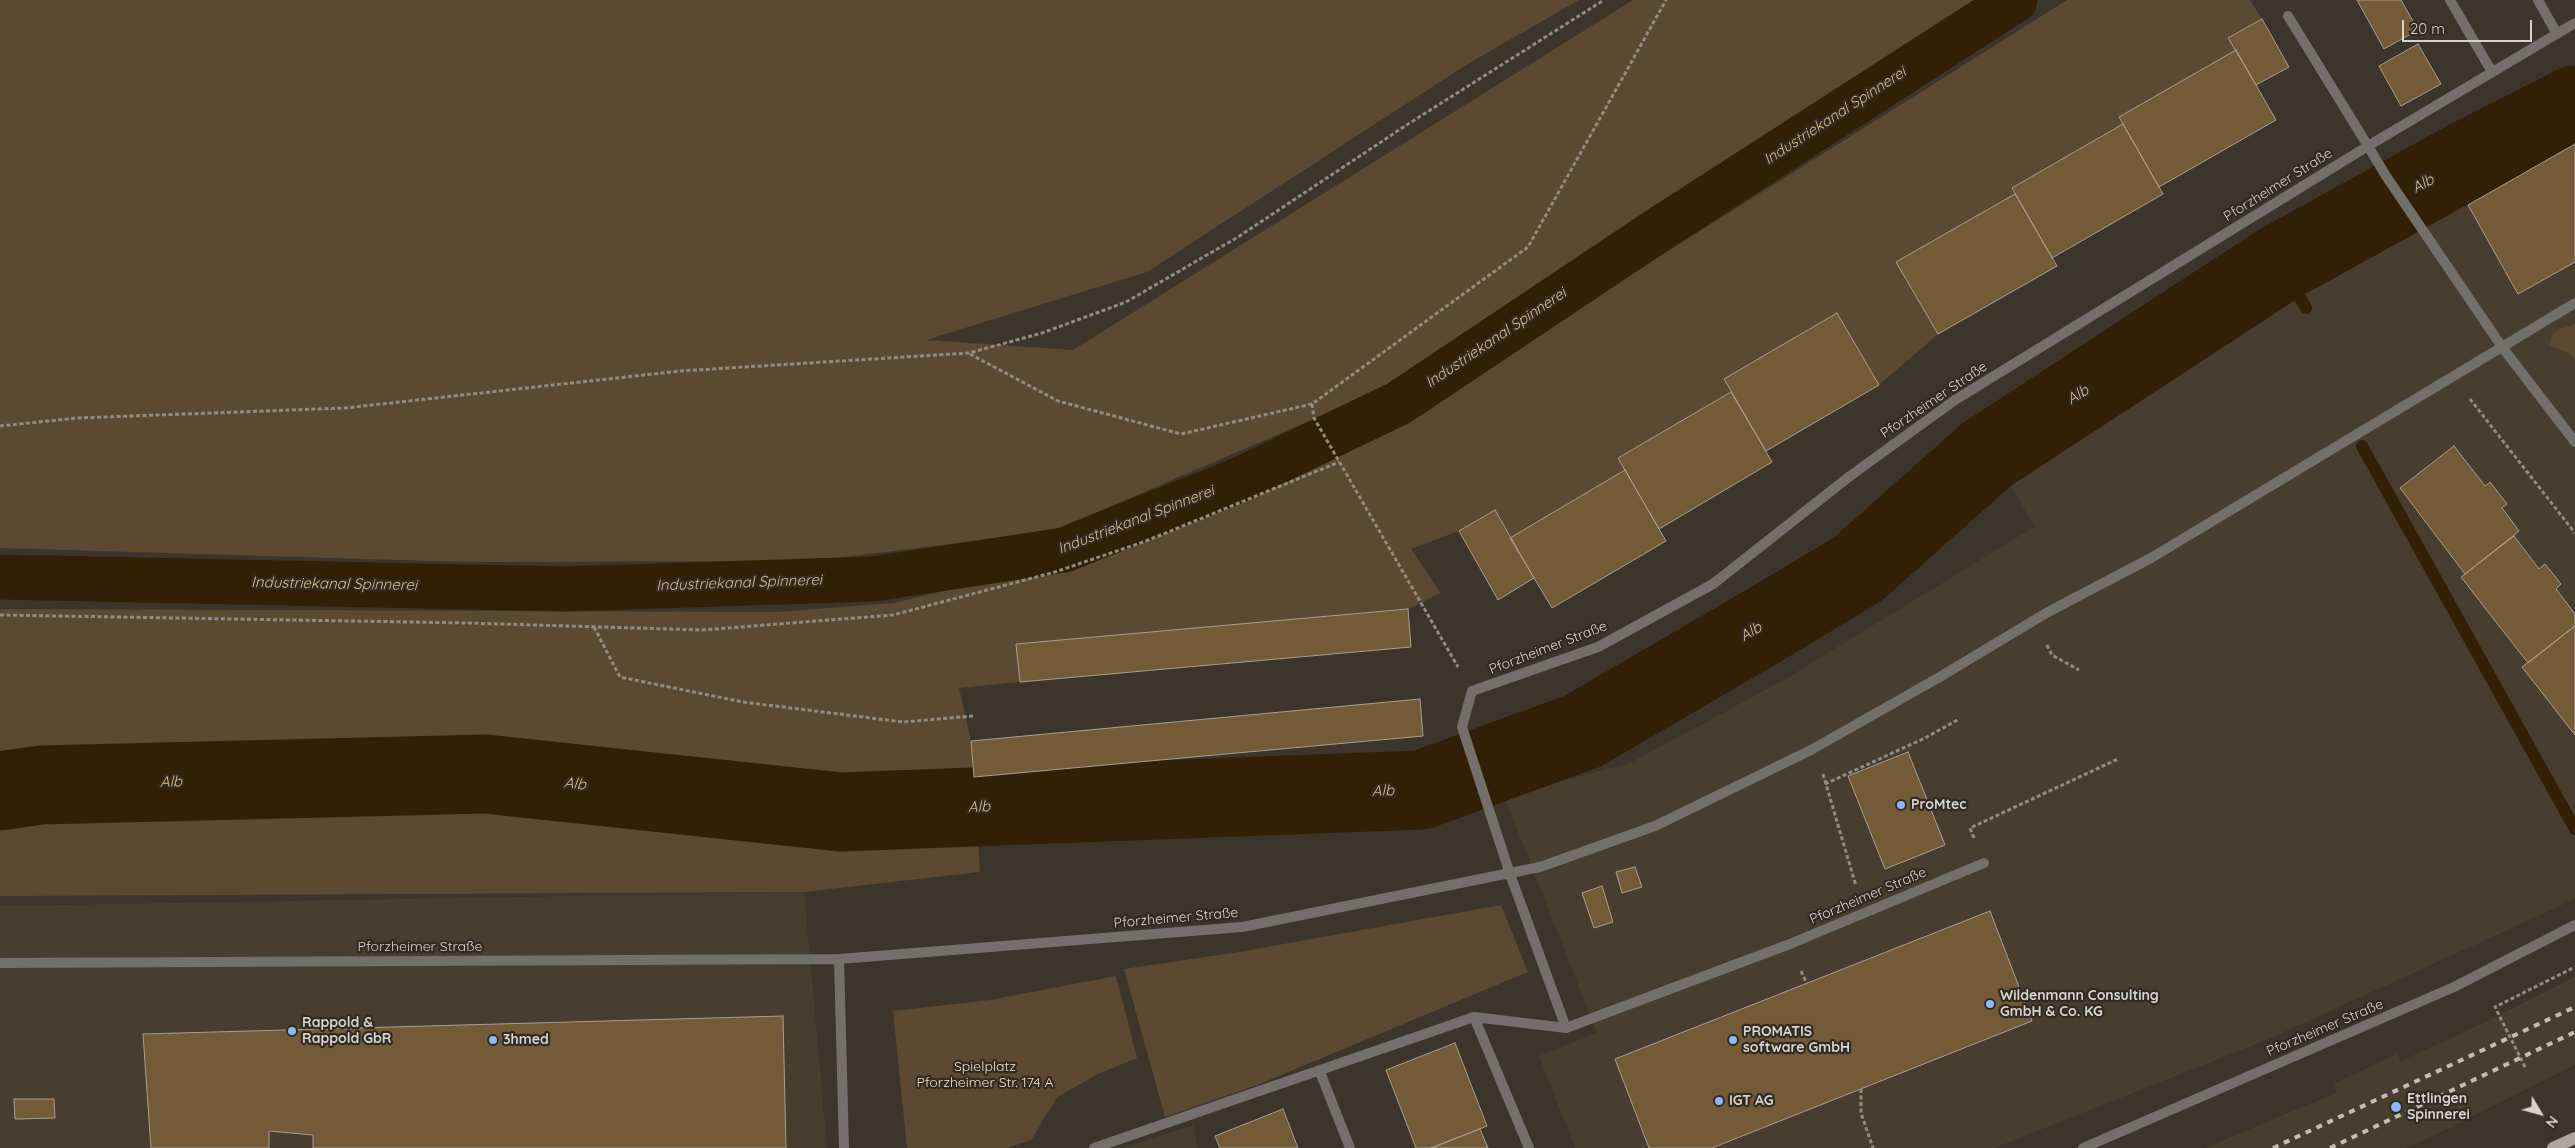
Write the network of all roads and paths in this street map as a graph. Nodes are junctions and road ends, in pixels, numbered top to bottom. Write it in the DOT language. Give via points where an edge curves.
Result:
graph roads {
  1 [pos="1604,0"];
  2 [pos="1666,0"];
  3 [pos="2450,0"];
  4 [pos="2538,0"];
  5 [pos="2288,16"];
  6 [pos="2575,23"];
  7 [pos="2557,34"];
  8 [pos="2492,72"];
  9 [pos="2368,146"];
  10 [pos="2575,303"];
  11 [pos="2502,347"];
  12 [pos="969,354"];
  13 [pos="2453,377"];
  14 [pos="1312,404"];
  15 [pos="0,426"];
  16 [pos="2575,442"];
  17 [pos="1338,460"];
  18 [pos="2575,533"];
  19 [pos="0,615"];
  20 [pos="2032,621"];
  21 [pos="594,627"];
  22 [pos="2079,670"];
  23 [pos="1472,691"];
  24 [pos="973,716"];
  25 [pos="1959,718"];
  26 [pos="2118,759"];
  27 [pos="1822,773"];
  28 [pos="1825,784"];
  29 [pos="1970,828"];
  30 [pos="1984,863"];
  31 [pos="1510,874"];
  32 [pos="1864,913"];
  33 [pos="2575,924"];
  34 [pos="839,959"];
  35 [pos="0,963"];
  36 [pos="1799,966"];
  37 [pos="2575,967"];
  38 [pos="1807,984"];
  39 [pos="1474,1017"];
  40 [pos="1566,1028"];
  41 [pos="2525,1067"];
  42 [pos="1320,1072"];
  43 [pos="1861,1089"];
  44 [pos="2575,1138"];
  45 [pos="844,1148"];
  46 [pos="1094,1148"];
  47 [pos="1350,1148"];
  48 [pos="1529,1148"];
  49 [pos="1873,1148"];
  50 [pos="2083,1148"];
  51 [pos="2553,1148"];
  1 -- 12 [label="path" via="1238,237 1126,302"];
  2 -- 14 [label="path" via="1528,247"];
  3 -- 8 [label="street"];
  4 -- 7 [label="street"];
  5 -- 9 [label="street"];
  6 -- 7 [label="street, Pforzheimer Straße"];
  7 -- 8 [label="street, Pforzheimer Straße"];
  8 -- 9 [label="street, Pforzheimer Straße"];
  9 -- 11 [label="street"];
  9 -- 23 [label="street, Pforzheimer Straße" via="1955,400 1850,476 1713,584 1598,647"];
  10 -- 11 [label="street, Pforzheimer Straße"];
  11 -- 13 [label="street, Pforzheimer Straße"];
  11 -- 16 [label="street"];
  12 -- 14 [label="path" via="1058,401 1181,434"];
  12 -- 15 [label="path" via="680,371 345,408 78,418"];
  13 -- 18 [label="path"];
  13 -- 20 [label="street, Pforzheimer Straße" via="2151,558"];
  14 -- 17 [label="path" via="1314,418"];
  17 -- 21 [label="path" via="1146,541 1073,566 893,615 702,630"];
  17 -- 23 [label="path"];
  19 -- 21 [label="path"];
  20 -- 22 [label="path" via="2052,655"];
  20 -- 31 [label="street, Pforzheimer Straße" via="1811,750 1655,826 1540,867"];
  21 -- 24 [label="path" via="620,677 742,702 903,722"];
  23 -- 31 [label="street" via="1462,727"];
  25 -- 28 [label="path" via="1925,738"];
  26 -- 29 [label="path"];
  27 -- 28 [label="path"];
  28 -- 32 [label="path"];
  30 -- 32 [label="street, Pforzheimer Straße"];
  31 -- 34 [label="street, Pforzheimer Straße" via="1242,927"];
  31 -- 40 [label="street"];
  32 -- 40 [label="street, Pforzheimer Straße"];
  33 -- 50 [label="street, Pforzheimer Straße" via="2454,987"];
  34 -- 35 [label="street, Pforzheimer Straße"];
  34 -- 45 [label="street"];
  36 -- 38 [label="path"];
  37 -- 41 [label="path" via="2495,1007"];
  39 -- 40 [label="street, Pforzheimer Straße"];
  39 -- 42 [label="street, Pforzheimer Straße"];
  39 -- 48 [label="street"];
  42 -- 46 [label="street, Pforzheimer Straße"];
  42 -- 47 [label="street"];
  43 -- 49 [label="path" via="1861,1113"];
  44 -- 51 [label="main road"];
}
